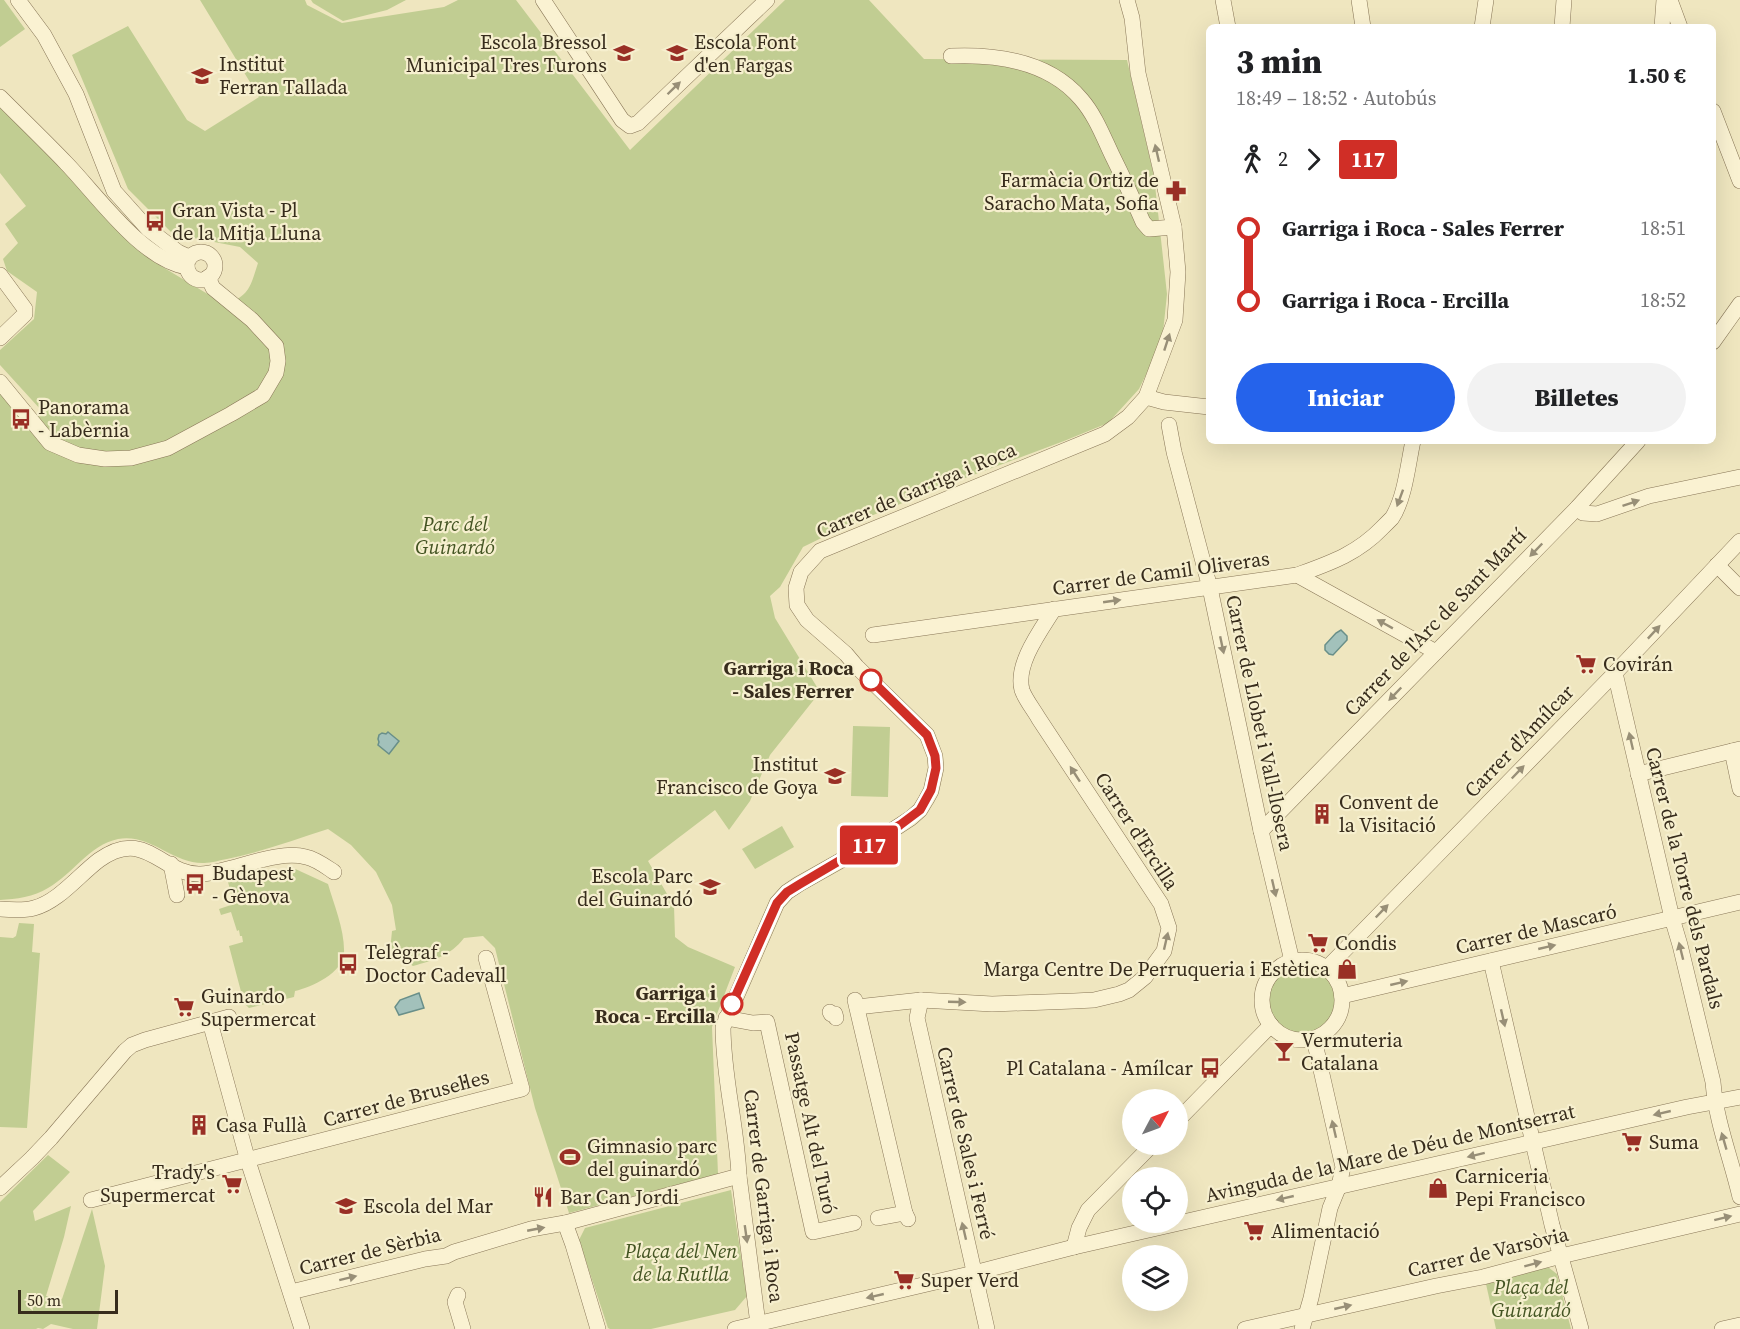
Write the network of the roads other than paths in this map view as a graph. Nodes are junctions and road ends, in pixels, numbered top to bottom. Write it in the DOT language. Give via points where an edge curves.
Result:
graph roads {
  1 [pos="18,0"];
  2 [pos="543,0"];
  3 [pos="767,0"];
  4 [pos="1127,0"];
  5 [pos="1223,0"];
  6 [pos="1359,0"];
  7 [pos="1486,0"];
  8 [pos="1564,0"];
  9 [pos="1664,0"];
  10 [pos="1670,0"];
  11 [pos="1227,24"];
  12 [pos="1363,24"];
  13 [pos="1482,24"];
  14 [pos="1562,24"];
  15 [pos="1662,24"];
  16 [pos="1679,24"];
  17 [pos="951,56"];
  18 [pos="0,98"];
  19 [pos="1716,119"];
  20 [pos="1740,181"];
  21 [pos="1174,227"];
  22 [pos="188,262"];
  23 [pos="0,275"];
  24 [pos="208,277"];
  25 [pos="1740,304"];
  26 [pos="0,338"];
  27 [pos="1716,338"];
  28 [pos="0,382"];
  29 [pos="1146,397"];
  30 [pos="1206,407"];
  31 [pos="1169,425"];
  32 [pos="1412,444"];
  33 [pos="1635,444"];
  34 [pos="1740,477"];
  35 [pos="1577,508"];
  36 [pos="1740,541"];
  37 [pos="1718,565"];
  38 [pos="1297,575"];
  39 [pos="1210,588"];
  40 [pos="1740,588"];
  41 [pos="1054,609"];
  42 [pos="873,635"];
  43 [pos="1436,652"];
  44 [pos="1615,673"];
  45 [pos="1736,750"];
  46 [pos="1638,774"];
  47 [pos="1740,789"];
  48 [pos="1261,831"];
  49 [pos="171,864"];
  50 [pos="334,872"];
  51 [pos="177,895"];
  52 [pos="1740,902"];
  53 [pos="0,909"];
  54 [pos="1672,918"];
  55 [pos="486,958"];
  56 [pos="1292,961"];
  57 [pos="1491,961"];
  58 [pos="1327,968"];
  59 [pos="1342,996"];
  60 [pos="921,1000"];
  61 [pos="229,1017"];
  62 [pos="726,1018"];
  63 [pos="210,1022"];
  64 [pos="1270,1025"];
  65 [pos="1314,1039"];
  66 [pos="1740,1097"];
  67 [pos="1715,1103"];
  68 [pos="1188,1110"];
  69 [pos="1533,1142"];
  70 [pos="1142,1155"];
  71 [pos="248,1161"];
  72 [pos="739,1176"];
  73 [pos="1339,1186"];
  74 [pos="0,1188"];
  75 [pos="1740,1197"];
  76 [pos="91,1200"];
  77 [pos="1740,1214"];
  78 [pos="878,1218"];
  79 [pos="565,1223"];
  80 [pos="854,1223"];
  81 [pos="1074,1247"];
  82 [pos="1560,1256"];
  83 [pos="974,1273"];
  84 [pos="291,1292"];
  85 [pos="458,1295"];
  86 [pos="1304,1322"];
  87 [pos="758,1324"];
  88 [pos="1740,1325"];
  89 [pos="302,1329"];
  90 [pos="463,1329"];
  91 [pos="598,1329"];
  92 [pos="735,1329"];
  93 [pos="987,1329"];
  94 [pos="1245,1329"];
  95 [pos="1581,1329"];
  96 [pos="1722,1329"];
  1 -- 22 [label="street" via="44,35 72,86 114,191 148,229"];
  2 -- 3 [label="street, one-way" via="622,120 630,126 638,123"];
  21 -- 4 [label="street, one-way" via="1138,73"];
  5 -- 11 [label="street"];
  6 -- 12 [label="street"];
  7 -- 13 [label="street"];
  8 -- 14 [label="street"];
  9 -- 15 [label="street"];
  10 -- 16 [label="street"];
  17 -- 21 [label="street" via="1017,61 1063,82 1098,123 1143,222 1149,229"];
  18 -- 22 [label="street" via="112,215 157,256 176,266"];
  19 -- 20 [label="street"];
  29 -- 21 [label="street, one-way" via="1175,320 1178,272"];
  22 -- 24 [label="street" via="189,274 202,280"];
  22 -- 24 [label="street" via="199,252 210,256 214,266"];
  23 -- 26 [label="street" via="25,309 25,314"];
  24 -- 28 [label="street" via="213,288 276,346 276,373 263,395 168,448 130,458 78,455 50,443"];
  25 -- 27 [label="street"];
  29 -- 30 [label="street"];
  29 -- 62 [label="street, Carrer de Garriga i Roca" via="1105,434 820,551 801,572 796,588 797,605 807,620 927,735 936,768 926,800 911,818 787,892 777,903"];
  31 -- 39 [label="street, Carrer de Llobet i Vall-llosera"];
  32 -- 38 [label="street, one-way" via="1402,493 1392,517 1351,554"];
  33 -- 35 [label="street, Carrer de l'Arc de Sant Martí"];
  35 -- 34 [label="street, one-way" via="1583,513 1597,514 1650,496"];
  35 -- 43 [label="street, Carrer de l'Arc de Sant Martí, one-way"];
  36 -- 37 [label="street, Carrer d'Amílcar"];
  37 -- 40 [label="street"];
  44 -- 37 [label="street, Carrer d'Amílcar, one-way"];
  38 -- 39 [label="street, Carrer de Camil Oliveras"];
  43 -- 38 [label="street, Carrer de Camil Oliveras, one-way"];
  41 -- 39 [label="street, Carrer de Camil Oliveras, one-way"];
  39 -- 48 [label="street, Carrer de Llobet i Vall-llosera, one-way"];
  41 -- 42 [label="street, Carrer de Camil Oliveras"];
  60 -- 41 [label="street, Carrer d'Ercilla, one-way" via="992,1004 1094,1000 1136,986 1164,951 1169,928 1161,904 1022,690 1022,668 1030,647"];
  43 -- 48 [label="street, Carrer de l'Arc de Sant Martí, one-way"];
  46 -- 44 [label="street, Carrer de la Torre dels Pardals, one-way"];
  58 -- 44 [label="street, Carrer d'Amílcar, one-way"];
  45 -- 46 [label="street"];
  45 -- 47 [label="street"];
  46 -- 54 [label="street, Carrer de la Torre dels Pardals"];
  48 -- 56 [label="street, Carrer de Llobet i Vall-llosera, one-way"];
  49 -- 50 [label="street" via="181,871 201,874 298,855"];
  49 -- 51 [label="street"];
  49 -- 53 [label="street" via="145,851 119,849 107,854 45,904 32,909"];
  52 -- 54 [label="street, Carrer de Mascaró"];
  57 -- 54 [label="street, Carrer de Mascaró, one-way"];
  67 -- 54 [label="street, Carrer de la Torre dels Pardals, one-way"];
  55 -- 71 [label="street, Carrer de Brusel·les" via="522,1089"];
  56 -- 58 [label="street" via="1316,962"];
  56 -- 64 [label="street" via="1272,973 1262,993"];
  59 -- 57 [label="street, Carrer de Mascaró, one-way"];
  57 -- 69 [label="street, one-way"];
  58 -- 59 [label="street"];
  59 -- 65 [label="street" via="1338,1018"];
  60 -- 78 [label="street, Carrer d'Ercilla" via="856,1003 906,1216"];
  83 -- 60 [label="street, Carrer de Sales i Ferré, one-way" via="917,1018"];
  61 -- 63 [label="street"];
  62 -- 72 [label="street, Carrer de Garriga i Roca" via="724,1048"];
  62 -- 80 [label="street, Passatge Alt del Turó" via="767,1022 813,1232"];
  63 -- 71 [label="street"];
  63 -- 74 [label="street" via="145,1040 125,1051 38,1152"];
  64 -- 65 [label="street" via="1289,1038"];
  64 -- 68 [label="street"];
  73 -- 65 [label="street, one-way" via="1343,1167"];
  66 -- 67 [label="street, Avinguda de la Mare de Déu de Montserrat"];
  67 -- 69 [label="street, Avinguda de la Mare de Déu de Montserrat, one-way"];
  75 -- 67 [label="street, Carrer de la Torre dels Pardals, one-way"];
  69 -- 73 [label="street, Avinguda de la Mare de Déu de Montserrat, one-way"];
  69 -- 82 [label="street"];
  70 -- 81 [label="street" via="1088,1210"];
  71 -- 76 [label="street, Carrer de Brusel·les"];
  71 -- 84 [label="street"];
  72 -- 79 [label="street, Carrer de Sèrbia"];
  72 -- 87 [label="street, Carrer de Garriga i Roca, one-way"];
  73 -- 81 [label="street, Avinguda de la Mare de Déu de Montserrat, one-way"];
  73 -- 86 [label="street" via="1330,1208"];
  82 -- 77 [label="street, Carrer de Varsòvia, one-way"];
  84 -- 79 [label="street, Carrer de Sèrbia, one-way"];
  79 -- 91 [label="street"];
  81 -- 83 [label="street, Avinguda de la Mare de Déu de Montserrat"];
  86 -- 82 [label="street, Carrer de Varsòvia, one-way"];
  82 -- 95 [label="street"];
  83 -- 87 [label="street, Avinguda de la Mare de Déu de Montserrat, one-way"];
  83 -- 93 [label="street, Carrer de Sales i Ferré"];
  84 -- 89 [label="street"];
  85 -- 90 [label="street" via="455,1302"];
  86 -- 94 [label="street, Carrer de Varsòvia"];
  87 -- 92 [label="street, Avinguda de la Mare de Déu de Montserrat"];
  88 -- 96 [label="street"];
}
